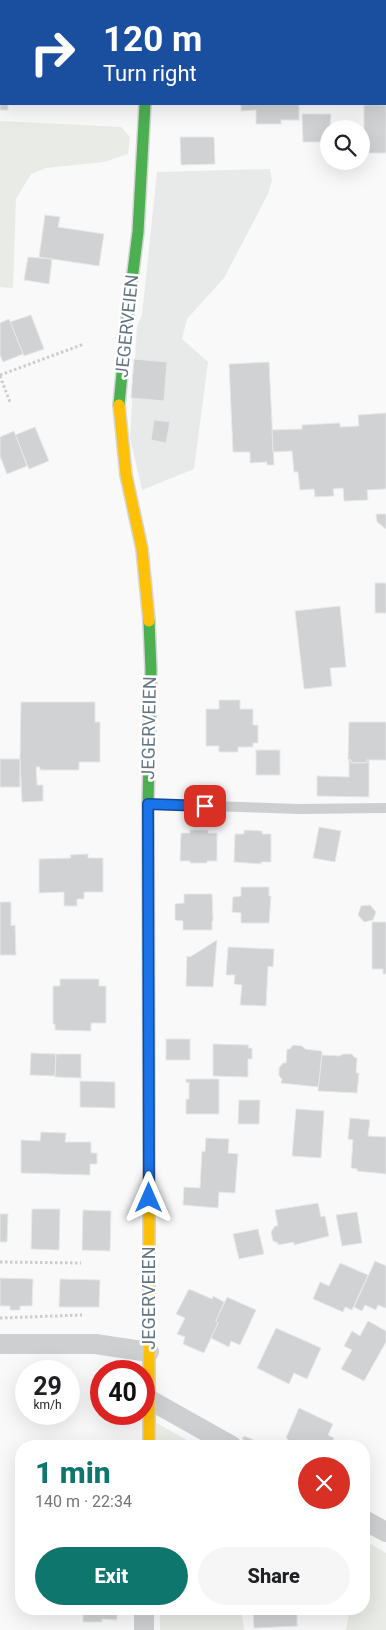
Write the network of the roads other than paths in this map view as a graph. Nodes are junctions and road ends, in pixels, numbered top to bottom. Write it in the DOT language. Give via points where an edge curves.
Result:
graph roads {
  1 [pos="145,105"];
  2 [pos="148,804"];
  3 [pos="386,808"];
  4 [pos="0,1344"];
  5 [pos="149,1352"];
  6 [pos="149,1360"];
  7 [pos="155,1403"];
  8 [pos="149,1425"];
  9 [pos="149,1440"];
  10 [pos="221,1440"];
  11 [pos="370,1523"];
  12 [pos="386,1532"];
  13 [pos="144,1615"];
  14 [pos="144,1630"];
  1 -- 2 [label="street, JEGERVEIEN" via="138,232 119,408 126,475 142,549 148,600 151,670"];
  2 -- 3 [label="lane"];
  2 -- 5 [label="street, JEGERVEIEN"];
  4 -- 5 [label="street" via="96,1344"];
  5 -- 6 [label="street, JEGERVEIEN"];
  7 -- 10 [label="street"];
  8 -- 9 [label="street, JEGERVEIEN"];
  11 -- 12 [label="street"];
  13 -- 14 [label="street"];
}
